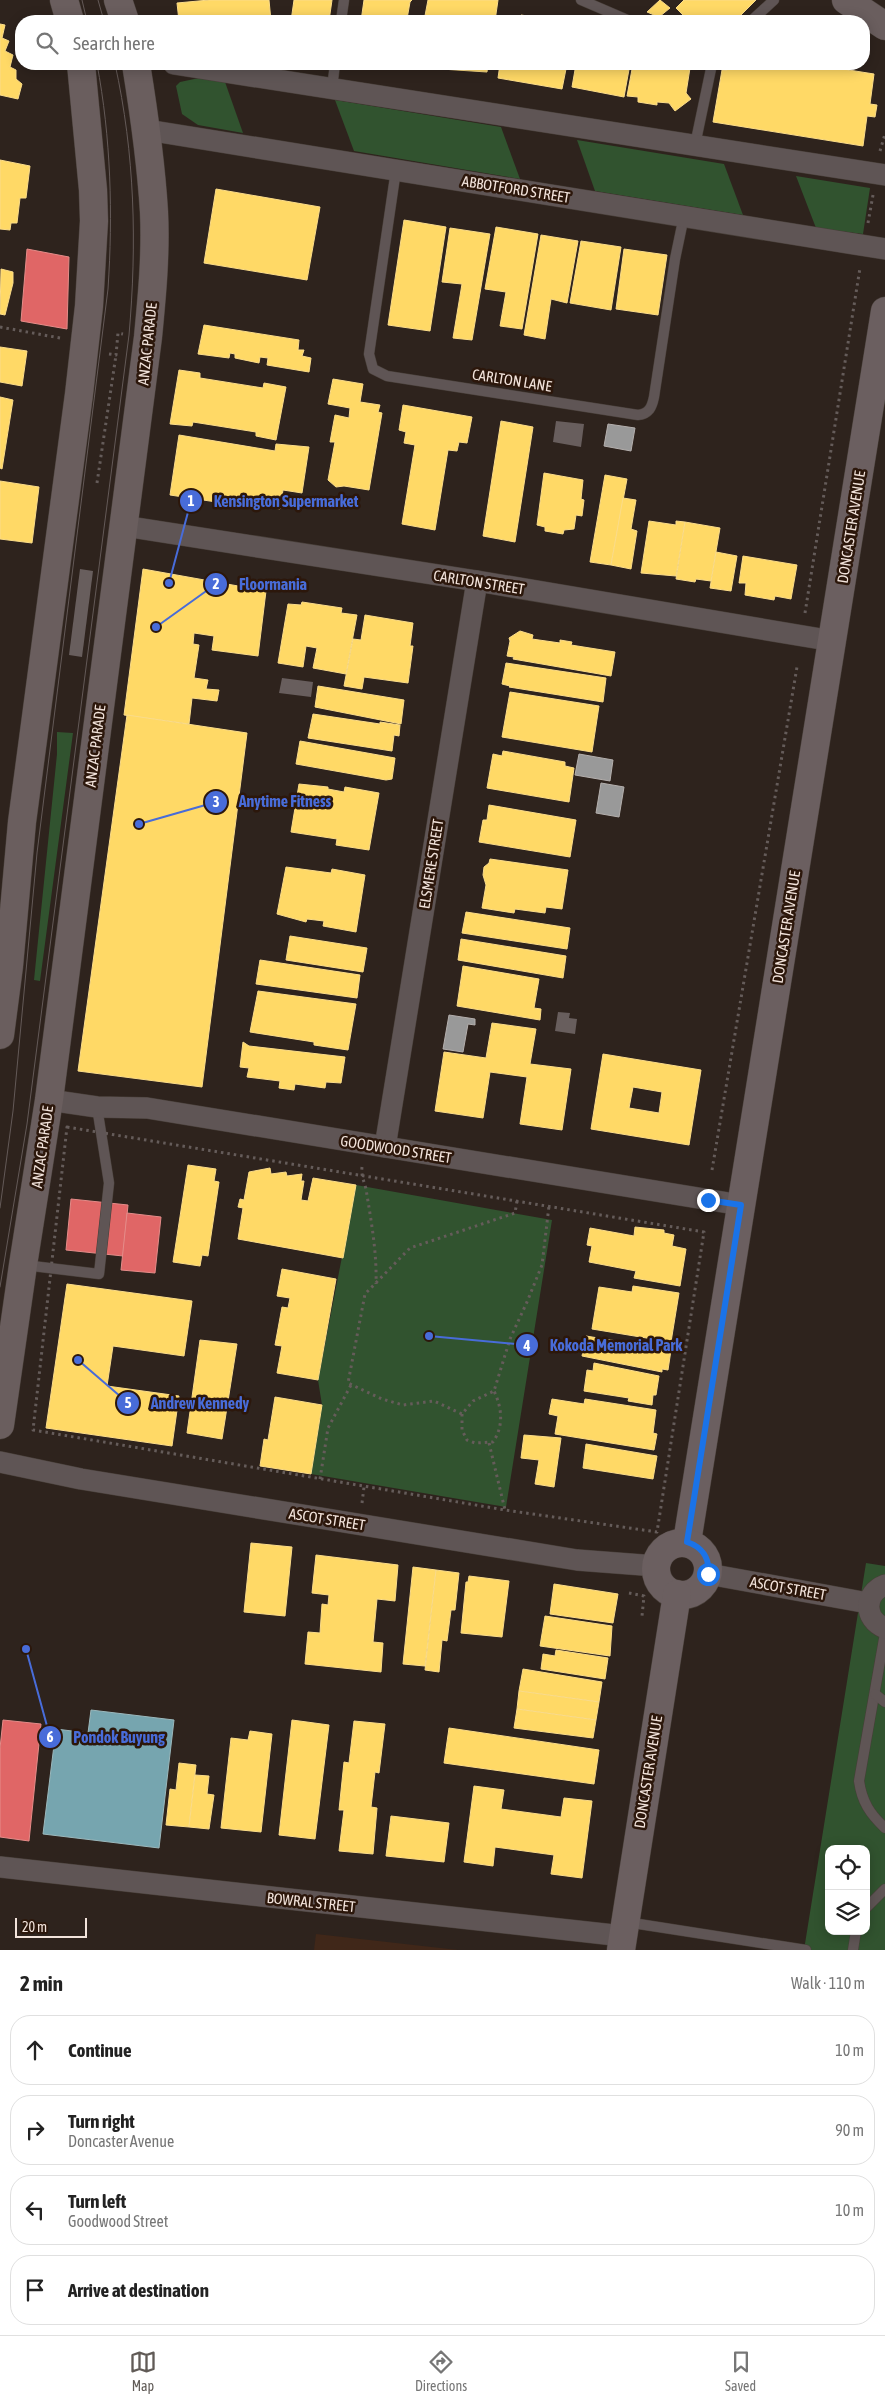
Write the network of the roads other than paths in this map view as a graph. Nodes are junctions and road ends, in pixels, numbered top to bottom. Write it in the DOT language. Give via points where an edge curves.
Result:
graph roads {
  1 [pos="64,0"];
  2 [pos="118,0"];
  3 [pos="344,0"];
  4 [pos="581,0"];
  5 [pos="774,0"];
  6 [pos="846,0"];
  7 [pos="68,15"];
  8 [pos="123,15"];
  9 [pos="342,15"];
  10 [pos="616,15"];
  11 [pos="758,15"];
  12 [pos="868,15"];
  13 [pos="870,16"];
  14 [pos="885,26"];
  15 [pos="81,70"];
  16 [pos="137,70"];
  17 [pos="214,70"];
  18 [pos="334,70"];
  19 [pos="711,70"];
  20 [pos="332,88"];
  21 [pos="147,130"];
  22 [pos="696,145"];
  23 [pos="396,170"];
  24 [pos="881,174"];
  25 [pos="684,216"];
  26 [pos="875,247"];
  27 [pos="885,311"];
  28 [pos="124,526"];
  29 [pos="477,581"];
  30 [pos="833,641"];
  31 [pos="0,1035"];
  32 [pos="49,1100"];
  33 [pos="97,1107"];
  34 [pos="375,1145"];
  35 [pos="741,1205"];
  36 [pos="22,1265"];
  37 [pos="0,1425"];
  38 [pos="0,1462"];
  39 [pos="687,1542"];
  40 [pos="656,1566"];
  41 [pos="708,1574"];
  42 [pos="885,1585"];
  43 [pos="677,1594"];
  44 [pos="868,1603"];
  45 [pos="885,1628"];
  46 [pos="885,1634"];
  47 [pos="875,1694"];
  48 [pos="885,1702"];
  49 [pos="885,1828"];
  50 [pos="0,1867"];
  51 [pos="885,1889"];
  52 [pos="870,1904"];
  53 [pos="855,1935"];
  54 [pos="623,1936"];
  55 [pos="806,1950"];
  56 [pos="853,1950"];
  1 -- 7 [label="main road"];
  2 -- 8 [label="main road"];
  3 -- 9 [label="lane"];
  4 -- 10 [label="lane"];
  5 -- 11 [label="lane"];
  6 -- 12 [label="main road"];
  13 -- 14 [label="main road"];
  15 -- 31 [label="main road" via="93,190 89,306 22,822"];
  16 -- 21 [label="main road, ANZAC PARADE"];
  17 -- 20 [label="street"];
  18 -- 20 [label="lane"];
  19 -- 22 [label="lane"];
  20 -- 22 [label="street"];
  21 -- 23 [label="street, ABBOTFORD STREET"];
  21 -- 28 [label="main road, ANZAC PARADE" via="154,213 153,283"];
  22 -- 24 [label="street"];
  23 -- 25 [label="street, ABBOTFORD STREET"];
  23 -- 25 [label="lane, CARLTON LANE" via="370,354 373,368 397,377 645,415 654,397"];
  25 -- 26 [label="street, ABBOTFORD STREET"];
  27 -- 30 [label="main road, DONCASTER AVENUE"];
  28 -- 29 [label="street, CARLTON STREET"];
  28 -- 32 [label="main road, ANZAC PARADE"];
  29 -- 30 [label="street, CARLTON STREET"];
  29 -- 34 [label="street, ELSMERE STREET"];
  30 -- 35 [label="main road, DONCASTER AVENUE"];
  32 -- 33 [label="street, GOODWOOD STREET"];
  32 -- 36 [label="main road, ANZAC PARADE"];
  33 -- 34 [label="street, GOODWOOD STREET" via="148,1108"];
  33 -- 36 [label="lane" via="109,1183 99,1274"];
  34 -- 35 [label="street, GOODWOOD STREET"];
  35 -- 39 [label="main road, DONCASTER AVENUE"];
  36 -- 37 [label="main road, ANZAC PARADE"];
  38 -- 40 [label="street, ASCOT STREET" via="81,1479 577,1560"];
  39 -- 40 [label="main road" via="670,1545 658,1558"];
  39 -- 41 [label="main road" via="702,1550 709,1566"];
  40 -- 43 [label="main road" via="660,1583"];
  41 -- 43 [label="main road" via="698,1590 691,1594"];
  41 -- 44 [label="street, ASCOT STREET"];
  42 -- 44 [label="street" via="874,1591"];
  43 -- 54 [label="main road, DONCASTER AVENUE"];
  44 -- 45 [label="street" via="874,1622"];
  46 -- 47 [label="lane"];
  47 -- 48 [label="lane"];
  47 -- 49 [label="lane" via="859,1781 867,1810"];
  50 -- 54 [label="street, BOWRAL STREET"];
  51 -- 52 [label="lane"];
  53 -- 56 [label="lane"];
  54 -- 55 [label="lane"];
}
